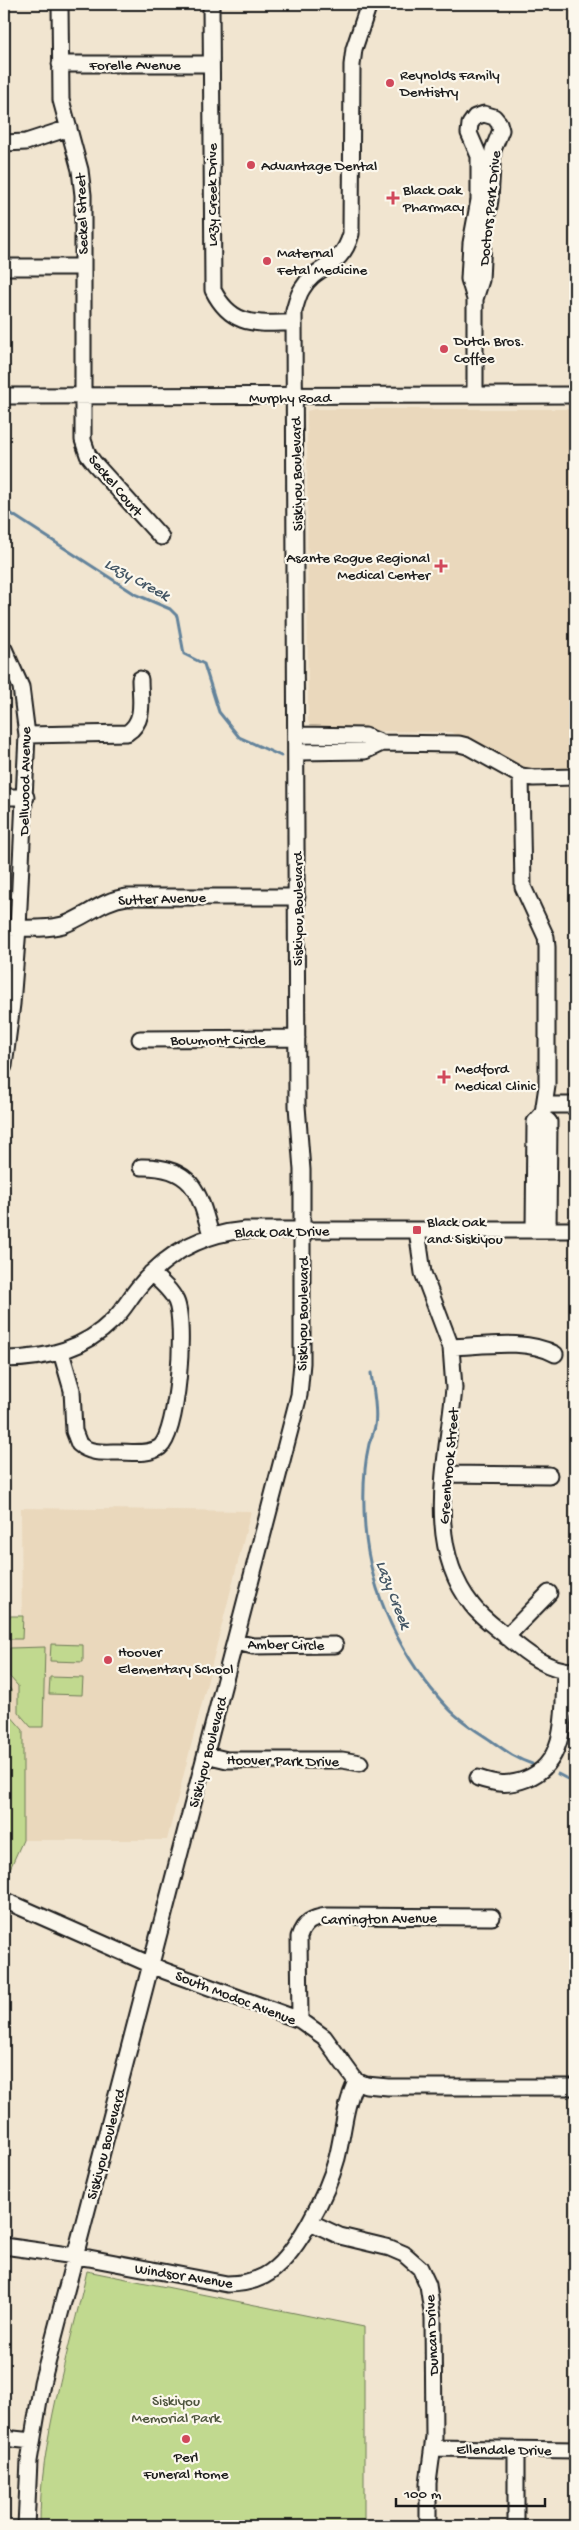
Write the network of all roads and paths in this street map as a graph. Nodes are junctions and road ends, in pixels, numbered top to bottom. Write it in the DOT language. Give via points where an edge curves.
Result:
graph roads {
  1 [pos="60,4"];
  2 [pos="210,4"];
  3 [pos="369,4"];
  4 [pos="60,64"];
  5 [pos="210,64"];
  6 [pos="69,128"];
  7 [pos="4,143"];
  8 [pos="4,267"];
  9 [pos="82,267"];
  10 [pos="475,299"];
  11 [pos="294,323"];
  12 [pos="474,395"];
  13 [pos="575,395"];
  14 [pos="4,396"];
  15 [pos="84,396"];
  16 [pos="295,397"];
  17 [pos="162,537"];
  18 [pos="6,658"];
  19 [pos="140,679"];
  20 [pos="27,734"];
  21 [pos="298,736"];
  22 [pos="382,743"];
  23 [pos="298,752"];
  24 [pos="521,776"];
  25 [pos="575,777"];
  26 [pos="4,796"];
  27 [pos="26,797"];
  28 [pos="297,897"];
  29 [pos="11,928"];
  30 [pos="297,1038"];
  31 [pos="140,1039"];
  32 [pos="4,1066"];
  33 [pos="575,1105"];
  34 [pos="543,1110"];
  35 [pos="141,1168"];
  36 [pos="302,1230"];
  37 [pos="417,1230"];
  38 [pos="541,1230"];
  39 [pos="575,1230"];
  40 [pos="211,1235"];
  41 [pos="151,1273"];
  42 [pos="451,1347"];
  43 [pos="61,1352"];
  44 [pos="555,1354"];
  45 [pos="4,1359"];
  46 [pos="446,1474"];
  47 [pos="549,1475"];
  48 [pos="549,1593"];
  49 [pos="506,1637"];
  50 [pos="236,1642"];
  51 [pos="335,1644"];
  52 [pos="570,1671"];
  53 [pos="206,1755"];
  54 [pos="360,1764"];
  55 [pos="478,1778"];
  56 [pos="4,1900"];
  57 [pos="492,1917"];
  58 [pos="151,1965"];
  59 [pos="300,2020"];
  60 [pos="356,2080"];
  61 [pos="575,2087"];
  62 [pos="310,2222"];
  63 [pos="4,2246"];
  64 [pos="76,2256"];
  65 [pos="4,2438"];
  66 [pos="32,2441"];
  67 [pos="433,2448"];
  68 [pos="516,2450"];
  69 [pos="575,2450"];
  70 [pos="26,2526"];
  71 [pos="428,2526"];
  72 [pos="516,2526"];
  1 -- 4 [label="street, Seckel Street"];
  2 -- 5 [label="street, Lazy Creek Drive"];
  3 -- 11 [label="street, Siskiyou Boulevard" via="356,41 352,65 351,234 343,254 309,279 302,289 294,311"];
  4 -- 5 [label="street, Forelle Avenue"];
  4 -- 6 [label="street, Seckel Street" via="61,100"];
  5 -- 11 [label="street, Lazy Creek Drive" via="213,290 224,308 241,320"];
  6 -- 7 [label="street" via="26,142"];
  6 -- 9 [label="street, Seckel Street" via="80,170"];
  8 -- 9 [label="street"];
  9 -- 15 [label="street, Seckel Street"];
  10 -- 10 [label="street, Doctors Park Drive" via="481,280 493,150 501,130 494,117 484,114 475,117 469,133 479,156 479,200 470,243 469,279"];
  10 -- 12 [label="street, Doctors Park Drive"];
  11 -- 16 [label="street, Siskiyou Boulevard"];
  12 -- 13 [label="street, Murphy Road"];
  12 -- 16 [label="street, Murphy Road"];
  14 -- 15 [label="street, Murphy Road"];
  15 -- 16 [label="street, Murphy Road"];
  15 -- 17 [label="street, Seckel Court" via="83,440 88,455"];
  16 -- 21 [label="street, Siskiyou Boulevard"];
  18 -- 20 [label="street, Dellwood Avenue" via="21,687"];
  19 -- 20 [label="street" via="140,720 126,733"];
  20 -- 27 [label="street, Dellwood Avenue"];
  21 -- 22 [label="street" via="365,736"];
  21 -- 23 [label="street, Siskiyou Boulevard"];
  22 -- 23 [label="street" via="365,751"];
  22 -- 24 [label="street" via="467,746"];
  23 -- 28 [label="street, Siskiyou Boulevard"];
  24 -- 25 [label="street"];
  24 -- 34 [label="street" via="523,887 546,937 547,947"];
  26 -- 27 [label="street"];
  27 -- 29 [label="street, Dellwood Avenue"];
  28 -- 29 [label="street, Sutter Avenue" via="127,897 112,899 53,927"];
  28 -- 30 [label="street, Siskiyou Boulevard"];
  29 -- 32 [label="street, Dellwood Avenue" via="12,1004"];
  30 -- 31 [label="street, Bowmont Circle"];
  30 -- 36 [label="street, Siskiyou Boulevard"];
  33 -- 34 [label="street"];
  34 -- 38 [label="street" via="535,1122"];
  35 -- 40 [label="street" via="158,1167 185,1177 200,1198"];
  36 -- 37 [label="street, Black Oak Drive"];
  36 -- 40 [label="street, Black Oak Drive" via="245,1230"];
  36 -- 50 [label="street, Siskiyou Boulevard" via="299,1395"];
  37 -- 38 [label="street, Black Oak Drive"];
  37 -- 42 [label="street, Greenbrook Street" via="423,1273"];
  38 -- 39 [label="street, Black Oak Drive"];
  40 -- 41 [label="street, Black Oak Drive" via="182,1247"];
  41 -- 43 [label="street, Black Oak Drive" via="113,1321 88,1340"];
  41 -- 43 [label="street" via="176,1301 181,1324 175,1404 161,1446 149,1452 95,1452 79,1444 74,1430 72,1390"];
  42 -- 44 [label="street" via="530,1346"];
  42 -- 46 [label="street, Greenbrook Street" via="454,1388"];
  43 -- 45 [label="street, Black Oak Drive" via="43,1357"];
  46 -- 47 [label="street"];
  46 -- 49 [label="street, Greenbrook Street" via="441,1513 445,1544 454,1572 472,1605"];
  48 -- 49 [label="street"];
  49 -- 52 [label="street, Greenbrook Street" via="539,1661"];
  50 -- 51 [label="street, Amber Circle" via="253,1646"];
  50 -- 53 [label="street, Siskiyou Boulevard"];
  52 -- 55 [label="street" via="562,1726 550,1763 536,1775 512,1784 494,1784"];
  53 -- 54 [label="street, Hoover Park Drive" via="227,1760 342,1760"];
  53 -- 58 [label="street, Siskiyou Boulevard"];
  56 -- 58 [label="street, South Modoc Avenue"];
  57 -- 59 [label="street, Carrington Avenue" via="327,1916 312,1919 299,1937"];
  58 -- 59 [label="street, South Modoc Avenue"];
  58 -- 64 [label="street, Siskiyou Boulevard"];
  59 -- 60 [label="street, South Modoc Avenue" via="324,2037"];
  60 -- 61 [label="street" via="366,2085 388,2087"];
  60 -- 62 [label="street, Windsor Avenue" via="345,2109 331,2177"];
  62 -- 64 [label="street, Windsor Avenue" via="276,2268 265,2276 241,2284 226,2284"];
  62 -- 67 [label="street, Duncan Drive" via="340,2236 390,2248 404,2254 420,2268 428,2285 434,2318"];
  63 -- 64 [label="street, Windsor Avenue"];
  64 -- 66 [label="street, Siskiyou Boulevard" via="42,2383"];
  65 -- 66 [label="street"];
  66 -- 70 [label="street, Siskiyou Boulevard"];
  67 -- 68 [label="street, Ellendale Drive"];
  67 -- 71 [label="street, Duncan Drive" via="428,2483"];
  68 -- 69 [label="street, Ellendale Drive"];
  68 -- 72 [label="street"];
}
